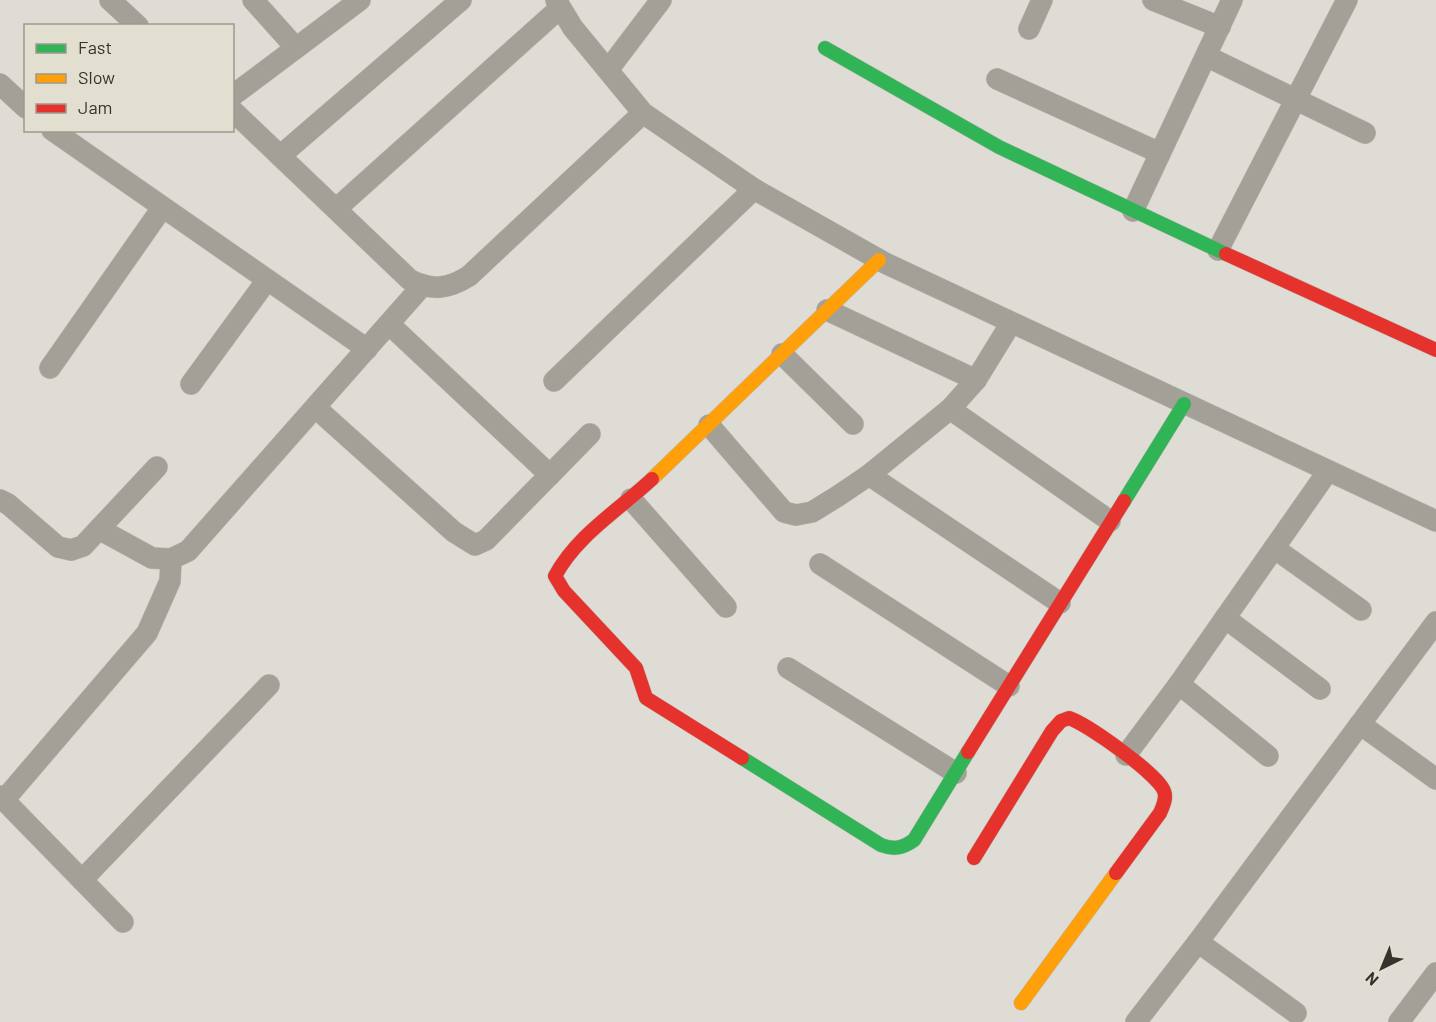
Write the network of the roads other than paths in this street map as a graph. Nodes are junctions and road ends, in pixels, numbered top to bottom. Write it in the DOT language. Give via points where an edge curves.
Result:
graph roads {
  1 [pos="110,0"];
  2 [pos="253,0"];
  3 [pos="360,0"];
  4 [pos="461,0"];
  5 [pos="660,0"];
  6 [pos="1042,0"];
  7 [pos="1153,0"];
  8 [pos="1232,0"];
  9 [pos="1347,0"];
  10 [pos="558,4"];
  11 [pos="136,24"];
  12 [pos="1220,27"];
  13 [pos="1029,29"];
  14 [pos="296,48"];
  15 [pos="825,48"];
  16 [pos="1206,56"];
  17 [pos="608,70"];
  18 [pos="997,79"];
  19 [pos="0,84"];
  20 [pos="234,94"];
  21 [pos="1295,100"];
  22 [pos="24,106"];
  23 [pos="234,112"];
  24 [pos="643,113"];
  25 [pos="55,132"];
  26 [pos="1365,133"];
  27 [pos="1160,153"];
  28 [pos="280,156"];
  29 [pos="754,189"];
  30 [pos="162,208"];
  31 [pos="336,209"];
  32 [pos="1133,211"];
  33 [pos="1218,250"];
  34 [pos="879,260"];
  35 [pos="267,280"];
  36 [pos="422,286"];
  37 [pos="827,310"];
  38 [pos="1011,323"];
  39 [pos="389,324"];
  40 [pos="367,348"];
  41 [pos="1436,350"];
  42 [pos="782,354"];
  43 [pos="50,368"];
  44 [pos="976,380"];
  45 [pos="554,381"];
  46 [pos="191,384"];
  47 [pos="1184,404"];
  48 [pos="316,408"];
  49 [pos="950,410"];
  50 [pos="853,424"];
  51 [pos="709,425"];
  52 [pos="590,434"];
  53 [pos="157,467"];
  54 [pos="1328,471"];
  55 [pos="550,475"];
  56 [pos="869,475"];
  57 [pos="631,499"];
  58 [pos="0,500"];
  59 [pos="1110,521"];
  60 [pos="1436,521"];
  61 [pos="99,529"];
  62 [pos="1274,548"];
  63 [pos="171,559"];
  64 [pos="820,564"];
  65 [pos="1060,603"];
  66 [pos="726,607"];
  67 [pos="1361,610"];
  68 [pos="1225,618"];
  69 [pos="1432,634"];
  70 [pos="788,668"];
  71 [pos="1179,684"];
  72 [pos="269,685"];
  73 [pos="1009,687"];
  74 [pos="1320,689"];
  75 [pos="1360,724"];
  76 [pos="1126,755"];
  77 [pos="1268,756"];
  78 [pos="956,773"];
  79 [pos="1436,779"];
  80 [pos="2,798"];
  81 [pos="974,858"];
  82 [pos="82,880"];
  83 [pos="123,922"];
  84 [pos="1198,942"];
  85 [pos="1434,979"];
  86 [pos="1021,1004"];
  87 [pos="1296,1013"];
  88 [pos="1136,1022"];
  89 [pos="1399,1022"];
  1 -- 11 [label="street"];
  2 -- 14 [label="street"];
  3 -- 14 [label="street"];
  4 -- 28 [label="street"];
  5 -- 17 [label="street"];
  6 -- 13 [label="street"];
  7 -- 12 [label="street"];
  8 -- 12 [label="street"];
  9 -- 21 [label="street"];
  10 -- 17 [label="street"];
  10 -- 31 [label="street"];
  12 -- 16 [label="street"];
  14 -- 20 [label="street"];
  15 -- 32 [label="street" via="999,147"];
  16 -- 21 [label="street"];
  16 -- 27 [label="street"];
  17 -- 24 [label="street"];
  18 -- 27 [label="street"];
  19 -- 22 [label="street"];
  21 -- 26 [label="street"];
  21 -- 33 [label="street"];
  23 -- 28 [label="street"];
  24 -- 29 [label="street"];
  24 -- 36 [label="street" via="470,276 454,285"];
  25 -- 30 [label="street"];
  27 -- 32 [label="street"];
  28 -- 31 [label="street"];
  29 -- 34 [label="street"];
  29 -- 45 [label="street"];
  30 -- 35 [label="street"];
  30 -- 43 [label="street"];
  31 -- 36 [label="street" via="410,280"];
  32 -- 33 [label="street"];
  33 -- 41 [label="street"];
  34 -- 37 [label="street"];
  34 -- 38 [label="street"];
  35 -- 40 [label="street"];
  35 -- 46 [label="street"];
  36 -- 39 [label="street"];
  37 -- 42 [label="street"];
  37 -- 44 [label="street"];
  38 -- 44 [label="street"];
  38 -- 47 [label="street"];
  39 -- 40 [label="street"];
  39 -- 55 [label="street"];
  40 -- 48 [label="street"];
  42 -- 50 [label="street"];
  42 -- 51 [label="street"];
  44 -- 49 [label="street"];
  47 -- 54 [label="street"];
  47 -- 59 [label="street"];
  48 -- 55 [label="street" via="454,532 475,545 486,540"];
  48 -- 63 [label="street" via="188,551"];
  49 -- 56 [label="street"];
  49 -- 59 [label="street"];
  51 -- 56 [label="street" via="784,512 812,512"];
  51 -- 57 [label="street"];
  52 -- 55 [label="street"];
  53 -- 61 [label="street"];
  54 -- 60 [label="street"];
  54 -- 62 [label="street"];
  56 -- 65 [label="street"];
  57 -- 66 [label="street"];
  57 -- 78 [label="street" via="569,552 555,576 564,591 636,668 646,698 893,850 914,840"];
  58 -- 61 [label="street" via="58,548 71,550 83,546"];
  59 -- 65 [label="street"];
  61 -- 63 [label="street" via="152,558"];
  62 -- 67 [label="street"];
  62 -- 68 [label="street"];
  63 -- 80 [label="street" via="170,581 147,633"];
  64 -- 73 [label="street"];
  65 -- 73 [label="street"];
  68 -- 71 [label="street"];
  68 -- 74 [label="street"];
  69 -- 75 [label="street"];
  70 -- 78 [label="street"];
  71 -- 76 [label="street"];
  71 -- 77 [label="street"];
  72 -- 82 [label="street"];
  73 -- 78 [label="street"];
  75 -- 79 [label="street"];
  75 -- 84 [label="street"];
  76 -- 81 [label="street" via="1082,722 1071,717 1062,720"];
  76 -- 86 [label="street" via="1163,787 1166,797 1160,813"];
  80 -- 82 [label="street"];
  82 -- 83 [label="street"];
  84 -- 87 [label="street"];
  84 -- 88 [label="street"];
  85 -- 89 [label="street"];
}
